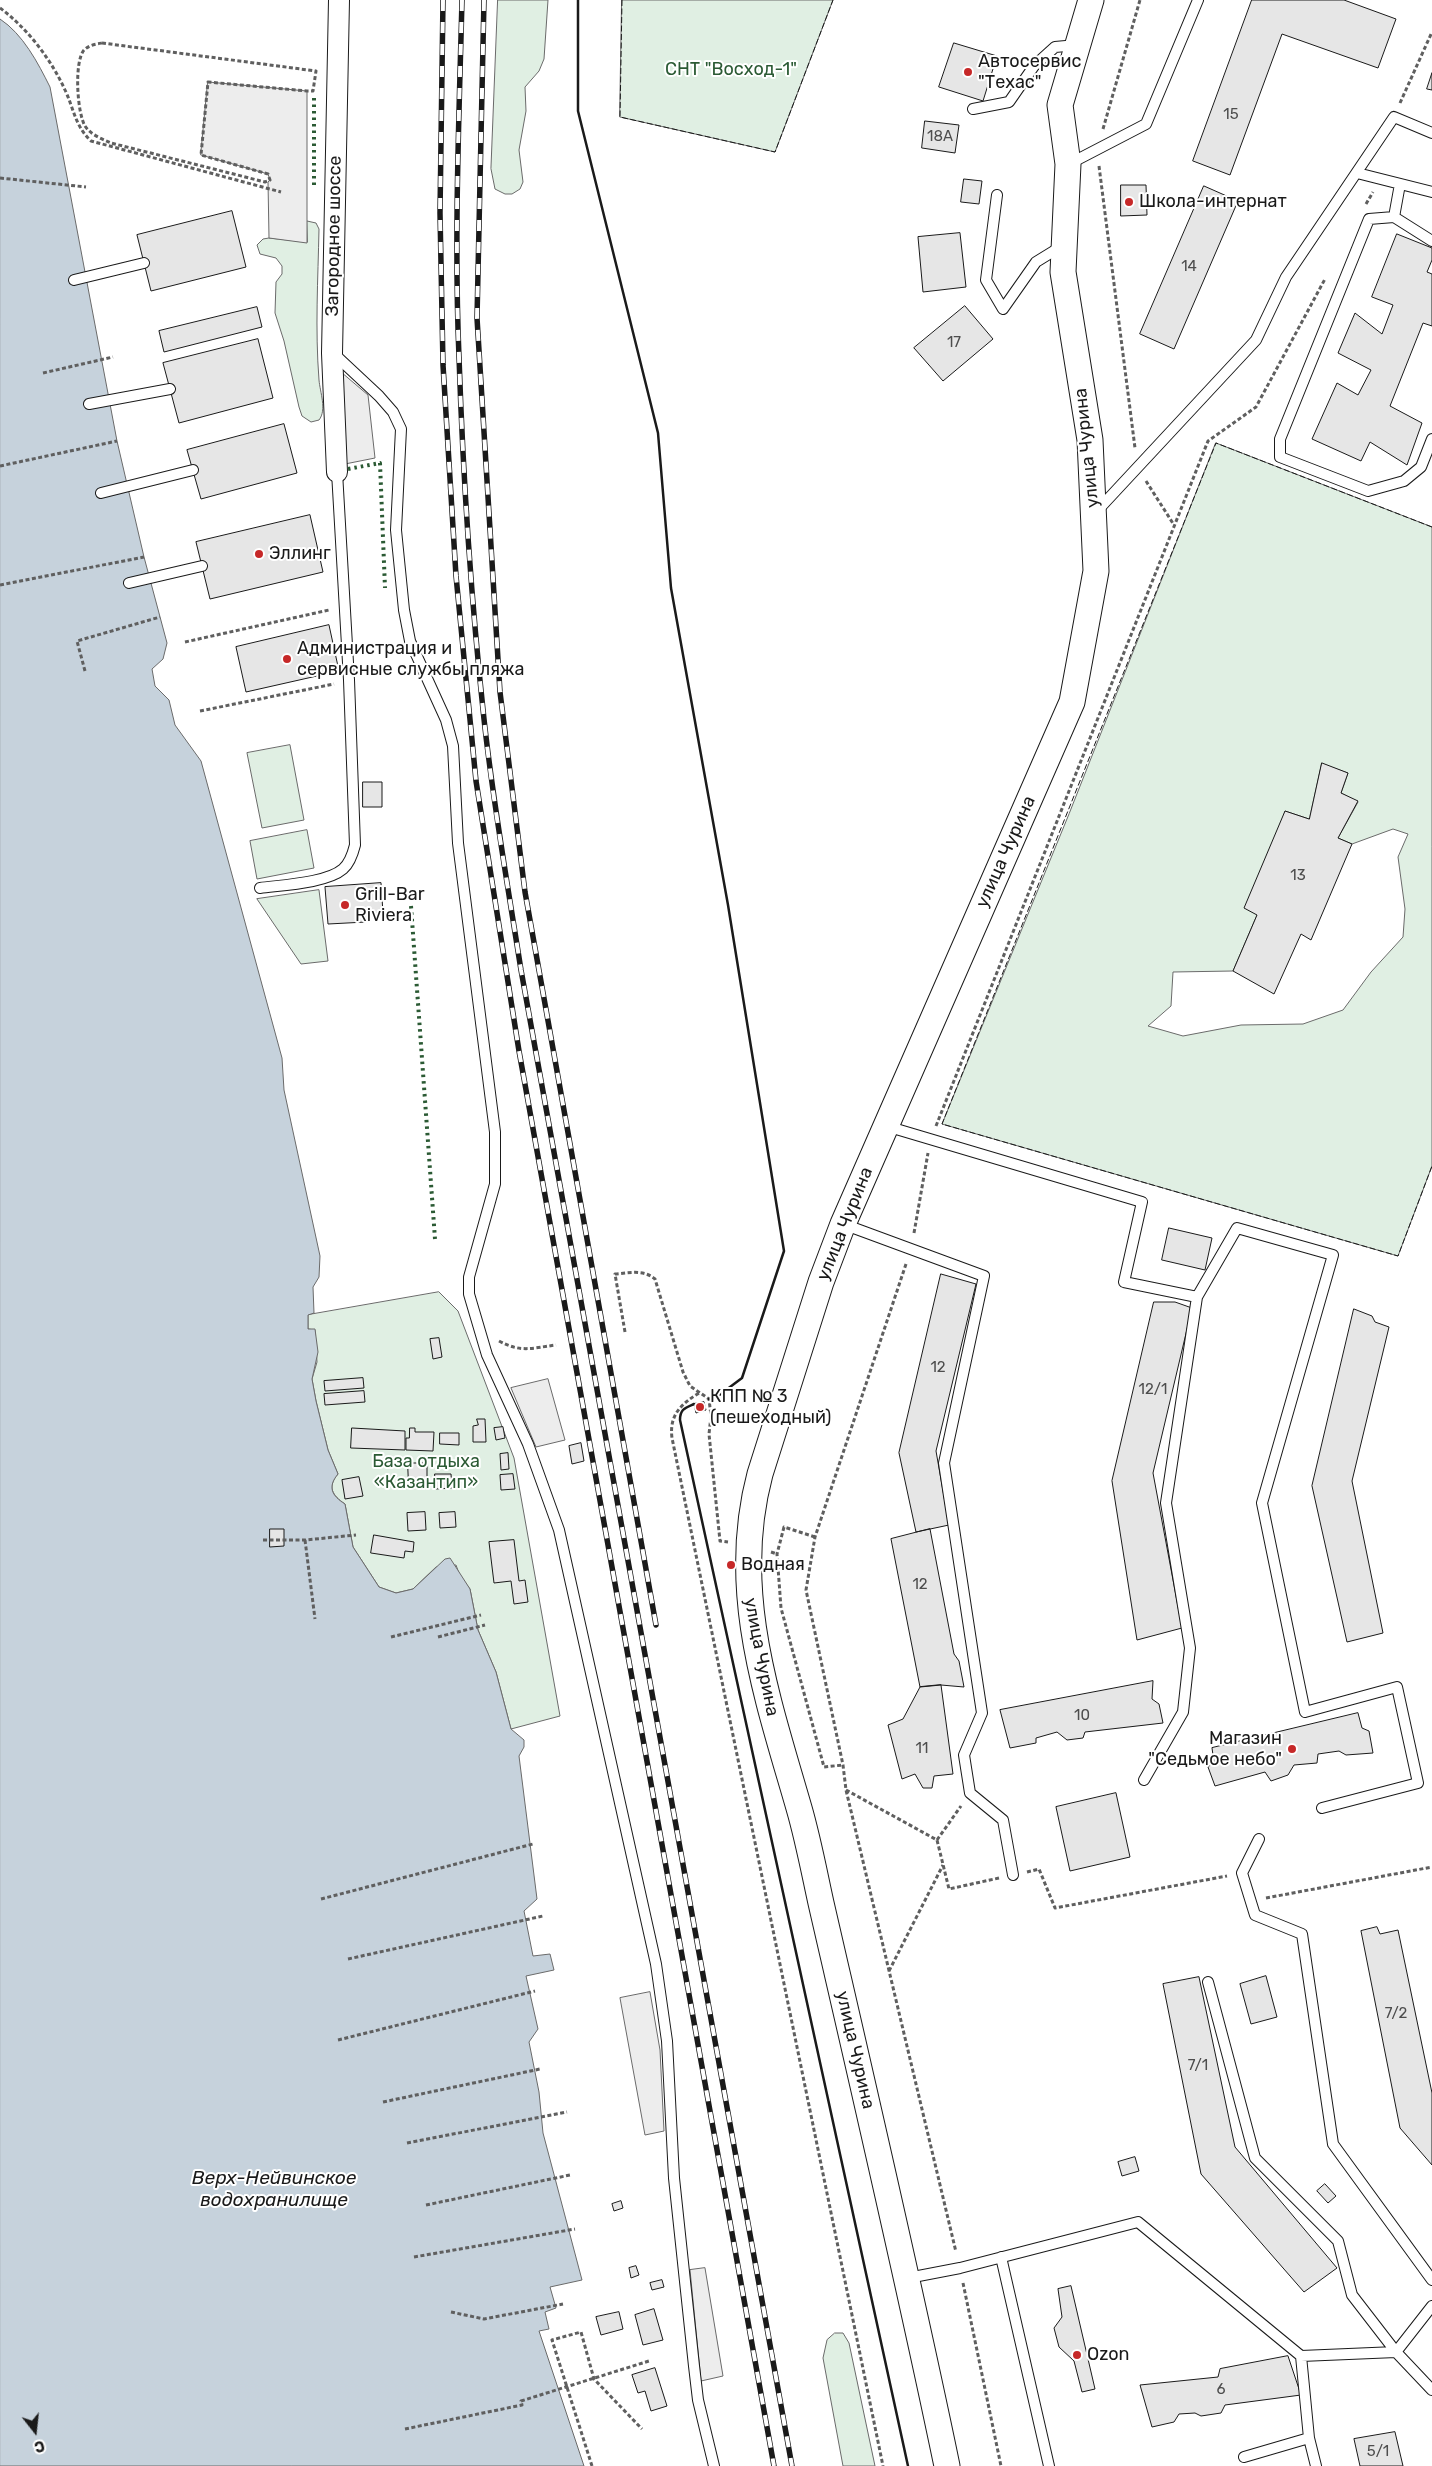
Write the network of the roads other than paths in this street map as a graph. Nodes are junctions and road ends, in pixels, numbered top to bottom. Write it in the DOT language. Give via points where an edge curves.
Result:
graph roads {
  1 [pos="339,0"];
  2 [pos="1091,0"];
  3 [pos="1198,0"];
  4 [pos="1078,45"];
  5 [pos="973,109"];
  6 [pos="1432,133"];
  7 [pos="1068,164"];
  8 [pos="1356,173"];
  9 [pos="1400,184"];
  10 [pos="1432,192"];
  11 [pos="997,195"];
  12 [pos="1394,217"];
  13 [pos="1432,241"];
  14 [pos="1063,246"];
  15 [pos="144,263"];
  16 [pos="74,280"];
  17 [pos="332,353"];
  18 [pos="170,389"];
  19 [pos="89,404"];
  20 [pos="1432,439"];
  21 [pos="193,470"];
  22 [pos="337,472"];
  23 [pos="101,493"];
  24 [pos="1094,514"];
  25 [pos="202,566"];
  26 [pos="129,583"];
  27 [pos="260,888"];
  28 [pos="886,1126"];
  29 [pos="844,1224"];
  30 [pos="1197,1297"];
  31 [pos="1144,1780"];
  32 [pos="1322,1808"];
  33 [pos="1259,1839"];
  34 [pos="1013,1875"];
  35 [pos="1208,1982"];
  36 [pos="1001,2257"];
  37 [pos="908,2278"];
  38 [pos="1432,2280"];
  39 [pos="1432,2306"];
  40 [pos="1396,2352"];
  41 [pos="1301,2356"];
  42 [pos="1432,2390"];
  43 [pos="1309,2438"];
  44 [pos="1244,2457"];
  45 [pos="714,2466"];
  46 [pos="947,2466"];
  47 [pos="1049,2466"];
  48 [pos="1316,2466"];
  1 -- 17 [label="street, Загородное шоссе"];
  2 -- 4 [label="street, улица Чурина"];
  3 -- 7 [label="lane" via="1146,124"];
  4 -- 5 [label="lane" via="1055,47 1034,66 1009,102"];
  4 -- 7 [label="street, улица Чурина" via="1060,105"];
  6 -- 8 [label="lane" via="1394,118"];
  7 -- 14 [label="street, улица Чурина"];
  8 -- 9 [label="lane"];
  8 -- 24 [label="lane" via="1286,277 1256,340"];
  9 -- 10 [label="lane"];
  9 -- 12 [label="lane"];
  11 -- 14 [label="lane" via="986,280 1002,310 1036,262"];
  12 -- 13 [label="lane"];
  12 -- 20 [label="lane" via="1369,219 1280,438 1280,457 1368,491 1404,481 1421,467"];
  14 -- 24 [label="street, улица Чурина" via="1063,272 1090,440"];
  15 -- 16 [label="lane"];
  17 -- 22 [label="street, Загородное шоссе"];
  17 -- 45 [label="lane" via="379,396 393,412 401,429 396,530 404,610 410,641 446,720 453,746 459,852 495,1132 495,1184 469,1277 469,1294 487,1355 528,1444 559,1530 656,1964 667,2041 674,2178 694,2366 698,2400"];
  18 -- 19 [label="lane"];
  21 -- 23 [label="lane"];
  22 -- 27 [label="lane" via="355,845 344,868 320,878"];
  24 -- 28 [label="street, улица Чурина" via="1096,571 1072,702"];
  25 -- 26 [label="lane"];
  28 -- 29 [label="street, улица Чурина"];
  28 -- 30 [label="lane" via="1142,1202 1124,1282"];
  29 -- 34 [label="lane" via="984,1276 944,1464 982,1713 964,1755 970,1793 1003,1820"];
  29 -- 37 [label="street, улица Чурина" via="821,1282 753,1498 748,1546 750,1616 764,1688 800,1813"];
  30 -- 31 [label="lane" via="1166,1503 1190,1648 1184,1712"];
  30 -- 32 [label="lane" via="1237,1228 1333,1255 1262,1503 1305,1712 1397,1688 1418,1782"];
  33 -- 38 [label="lane" via="1242,1873 1255,1915 1302,1934 1333,2144"];
  35 -- 40 [label="lane" via="1255,2158 1338,2241 1352,2296"];
  36 -- 37 [label="lane"];
  36 -- 41 [label="lane" via="1138,2222"];
  36 -- 47 [label="lane"];
  37 -- 46 [label="street, улица Чурина"];
  39 -- 40 [label="lane"];
  40 -- 41 [label="lane"];
  40 -- 42 [label="lane"];
  41 -- 43 [label="lane"];
  43 -- 44 [label="lane"];
  43 -- 48 [label="lane"];
}
